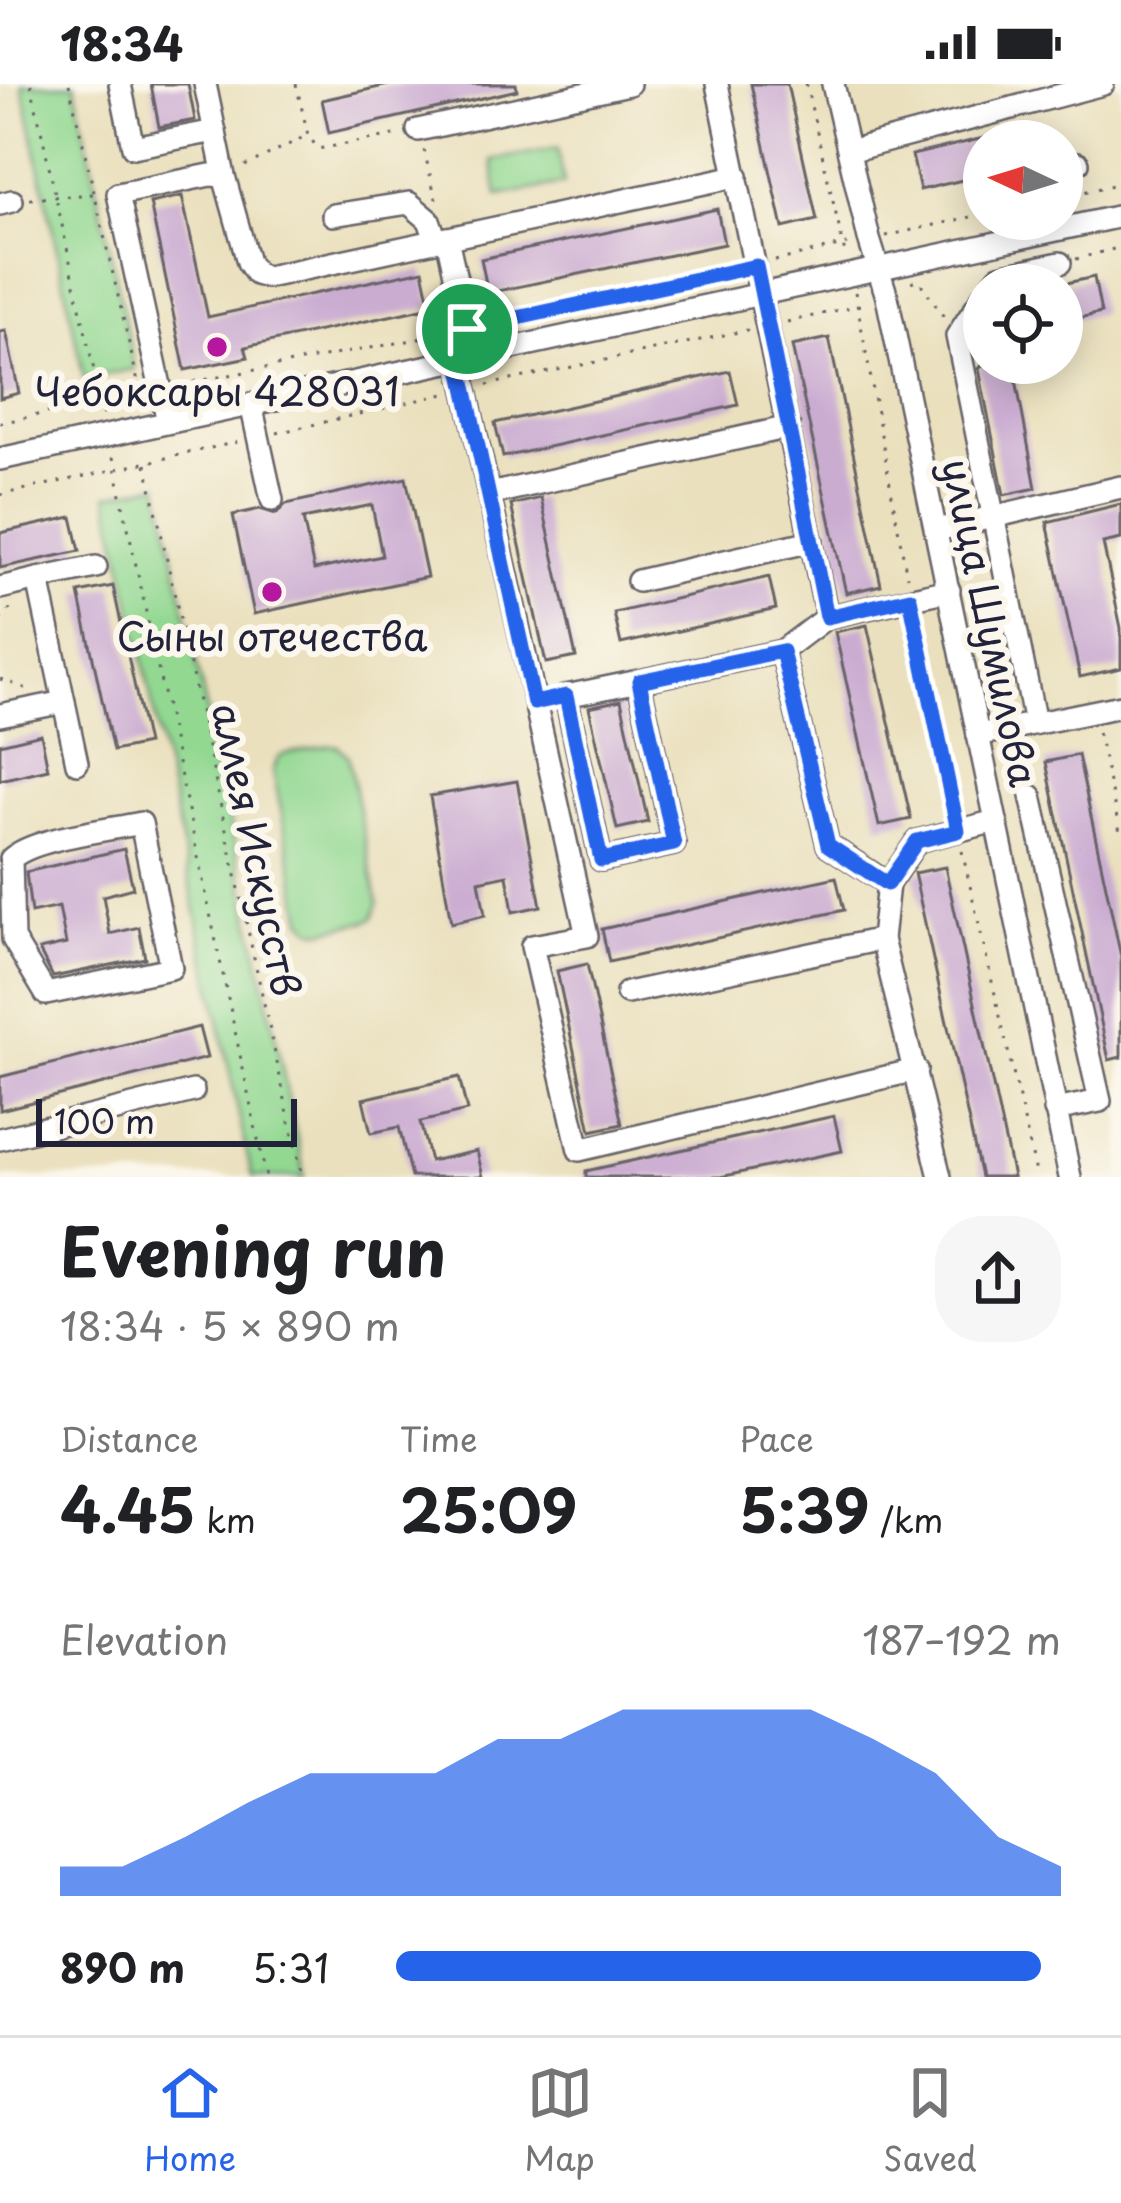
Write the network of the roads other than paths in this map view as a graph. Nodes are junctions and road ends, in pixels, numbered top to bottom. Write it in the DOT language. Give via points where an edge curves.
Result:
graph roads {
  1 [pos="120,84"];
  2 [pos="205,84"];
  3 [pos="628,84"];
  4 [pos="717,84"];
  5 [pos="833,84"];
  6 [pos="1103,84"];
  7 [pos="215,130"];
  8 [pos="418,130"];
  9 [pos="850,151"];
  10 [pos="224,176"];
  11 [pos="736,176"];
  12 [pos="333,215"];
  13 [pos="1121,216"];
  14 [pos="1083,221"];
  15 [pos="441,239"];
  16 [pos="989,240"];
  17 [pos="1060,263"];
  18 [pos="1055,264"];
  19 [pos="879,269"];
  20 [pos="762,294"];
  21 [pos="963,327"];
  22 [pos="466,358"];
  23 [pos="963,367"];
  24 [pos="966,384"];
  25 [pos="251,404"];
  26 [pos="168,422"];
  27 [pos="789,427"];
  28 [pos="0,459"];
  29 [pos="1121,487"];
  30 [pos="490,494"];
  31 [pos="272,500"];
  32 [pos="992,517"];
  33 [pos="937,530"];
  34 [pos="812,542"];
  35 [pos="96,567"];
  36 [pos="38,579"];
  37 [pos="638,581"];
  38 [pos="0,588"];
  39 [pos="949,590"];
  40 [pos="827,617"];
  41 [pos="782,651"];
  42 [pos="639,681"];
  43 [pos="566,696"];
  44 [pos="64,702"];
  45 [pos="534,703"];
  46 [pos="1121,706"];
  47 [pos="0,715"];
  48 [pos="1036,723"];
  49 [pos="978,735"];
  50 [pos="77,764"];
  51 [pos="1031,796"];
  52 [pos="996,821"];
  53 [pos="887,884"];
  54 [pos="882,939"];
  55 [pos="6,940"];
  56 [pos="627,993"];
  57 [pos="916,1070"];
  58 [pos="193,1091"];
  59 [pos="1111,1099"];
  60 [pos="1055,1110"];
  61 [pos="0,1138"];
  62 [pos="940,1177"];
  63 [pos="1070,1177"];
  1 -- 7 [label="street" via="133,148"];
  2 -- 7 [label="street"];
  3 -- 8 [label="street"];
  4 -- 11 [label="street"];
  5 -- 9 [label="street, улица Шумилова"];
  6 -- 9 [label="street"];
  7 -- 10 [label="street"];
  9 -- 19 [label="street, улица Шумилова"];
  10 -- 15 [label="street" via="256,274"];
  10 -- 26 [label="street" via="118,194 150,390"];
  11 -- 15 [label="street"];
  11 -- 20 [label="street"];
  12 -- 15 [label="street" via="409,203"];
  13 -- 14 [label="street"];
  15 -- 22 [label="street" via="467,329"];
  16 -- 19 [label="street"];
  17 -- 18 [label="street"];
  19 -- 20 [label="street"];
  19 -- 33 [label="street, улица Шумилова"];
  20 -- 22 [label="street"];
  20 -- 27 [label="street"];
  21 -- 23 [label="street"];
  22 -- 25 [label="street"];
  22 -- 30 [label="street"];
  24 -- 32 [label="street"];
  25 -- 26 [label="street"];
  25 -- 31 [label="street"];
  26 -- 28 [label="street"];
  27 -- 30 [label="street"];
  27 -- 34 [label="street"];
  29 -- 32 [label="street"];
  30 -- 45 [label="street"];
  32 -- 33 [label="street"];
  32 -- 48 [label="street"];
  33 -- 39 [label="street, улица Шумилова"];
  34 -- 37 [label="street"];
  34 -- 40 [label="street"];
  35 -- 36 [label="street"];
  36 -- 38 [label="street"];
  36 -- 44 [label="street"];
  39 -- 40 [label="street"];
  39 -- 49 [label="street, улица Шумилова"];
  40 -- 41 [label="street"];
  41 -- 42 [label="street"];
  41 -- 53 [label="street" via="828,845"];
  42 -- 43 [label="street"];
  42 -- 43 [label="street" via="674,844 601,860"];
  43 -- 45 [label="street"];
  44 -- 47 [label="street"];
  44 -- 50 [label="street"];
  45 -- 57 [label="street" via="587,936 532,946 579,1150"];
  46 -- 48 [label="street"];
  48 -- 49 [label="street"];
  49 -- 52 [label="street, улица Шумилова"];
  51 -- 59 [label="street"];
  52 -- 53 [label="street" via="917,841"];
  52 -- 60 [label="street, улица Шумилова"];
  53 -- 54 [label="street"];
  54 -- 56 [label="street"];
  54 -- 57 [label="street"];
  55 -- 55 [label="street" via="40,990 53,996 171,968 141,823 16,853"];
  57 -- 62 [label="street"];
  58 -- 61 [label="street"];
  59 -- 60 [label="street"];
  60 -- 63 [label="street, улица Шумилова"];
}
